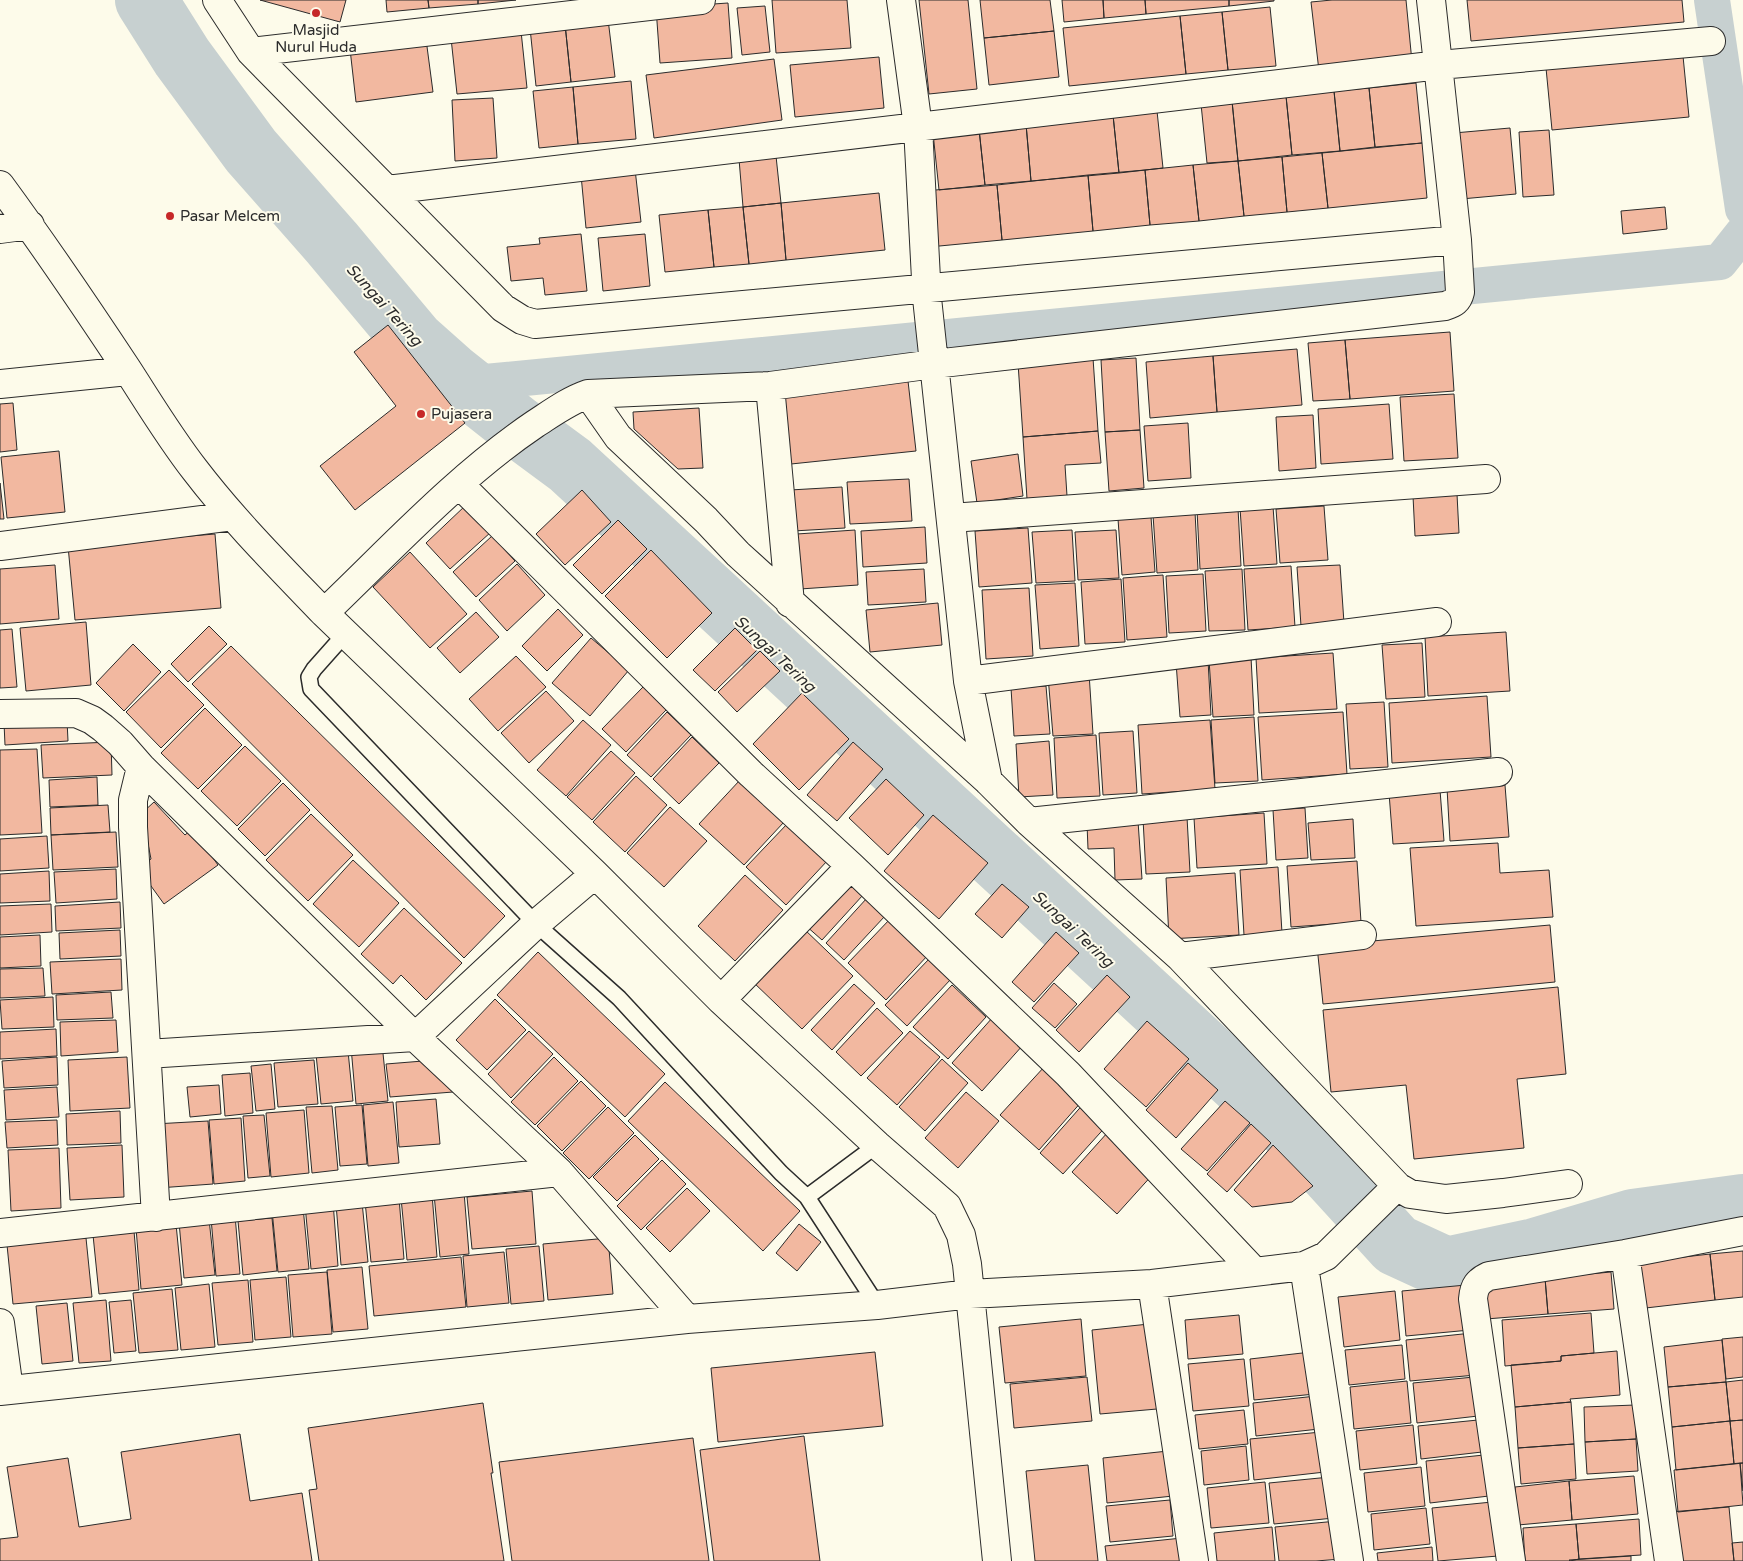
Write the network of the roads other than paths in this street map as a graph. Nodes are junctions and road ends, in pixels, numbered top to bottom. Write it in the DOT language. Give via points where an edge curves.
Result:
graph roads {
  1 [pos="217,0"];
  2 [pos="701,0"];
  3 [pos="901,0"];
  4 [pos="1431,0"];
  5 [pos="1711,40"];
  6 [pos="251,52"];
  7 [pos="1439,65"];
  8 [pos="918,127"];
  9 [pos="0,185"];
  10 [pos="387,190"];
  11 [pos="30,225"];
  12 [pos="0,229"];
  13 [pos="1458,247"];
  14 [pos="927,294"];
  15 [pos="933,360"];
  16 [pos="128,371"];
  17 [pos="0,384"];
  18 [pos="770,386"];
  19 [pos="579,397"];
  20 [pos="1486,479"];
  21 [pos="459,484"];
  22 [pos="233,516"];
  23 [pos="951,518"];
  24 [pos="0,546"];
  25 [pos="790,603"];
  26 [pos="324,613"];
  27 [pos="1437,622"];
  28 [pos="346,633"];
  29 [pos="968,681"];
  30 [pos="0,714"];
  31 [pos="140,767"];
  32 [pos="1498,772"];
  33 [pos="988,782"];
  34 [pos="1029,822"];
  35 [pos="851,866"];
  36 [pos="595,874"];
  37 [pos="536,924"];
  38 [pos="1362,935"];
  39 [pos="1180,957"];
  40 [pos="720,1000"];
  41 [pos="415,1037"];
  42 [pos="147,1054"];
  43 [pos="877,1145"];
  44 [pos="559,1172"];
  45 [pos="1568,1184"];
  46 [pos="1395,1189"];
  47 [pos="807,1197"];
  48 [pos="156,1217"];
  49 [pos="1743,1231"];
  50 [pos="0,1233"];
  51 [pos="1625,1254"];
  52 [pos="1315,1261"];
  53 [pos="1254,1271"];
  54 [pos="1152,1284"];
  55 [pos="970,1294"];
  56 [pos="877,1305"];
  57 [pos="687,1319"];
  58 [pos="0,1323"];
  59 [pos="4,1390"];
  60 [pos="997,1561"];
  61 [pos="1194,1561"];
  62 [pos="1349,1561"];
  63 [pos="1511,1561"];
  64 [pos="1669,1561"];
  1 -- 6 [label="street"];
  2 -- 6 [label="street"];
  3 -- 8 [label="street"];
  4 -- 7 [label="street"];
  5 -- 7 [label="street"];
  6 -- 10 [label="street"];
  7 -- 8 [label="street"];
  7 -- 13 [label="street"];
  8 -- 10 [label="street"];
  8 -- 14 [label="street"];
  9 -- 11 [label="street"];
  10 -- 14 [label="street" via="503,308 534,324"];
  11 -- 12 [label="street"];
  11 -- 16 [label="street"];
  13 -- 14 [label="street"];
  13 -- 15 [label="street" via="1460,292 1456,301 1445,306"];
  14 -- 15 [label="street"];
  15 -- 18 [label="street"];
  15 -- 23 [label="street"];
  16 -- 17 [label="street"];
  16 -- 22 [label="street" via="162,425"];
  18 -- 19 [label="street"];
  18 -- 25 [label="street"];
  19 -- 21 [label="street" via="515,438"];
  19 -- 25 [label="street"];
  20 -- 23 [label="street"];
  21 -- 26 [label="street"];
  21 -- 35 [label="street" via="751,774"];
  22 -- 24 [label="street"];
  22 -- 26 [label="street"];
  23 -- 29 [label="street"];
  25 -- 33 [label="street"];
  26 -- 28 [label="street"];
  27 -- 29 [label="street"];
  28 -- 36 [label="street"];
  28 -- 37 [label="lane" via="309,677 311,689"];
  29 -- 33 [label="street"];
  30 -- 31 [label="street" via="76,713 103,728"];
  31 -- 41 [label="street"];
  31 -- 42 [label="street" via="133,800 133,827"];
  32 -- 34 [label="street"];
  33 -- 34 [label="street"];
  34 -- 39 [label="street"];
  35 -- 40 [label="street"];
  35 -- 53 [label="street" via="1068,1074"];
  36 -- 37 [label="street"];
  36 -- 40 [label="street"];
  37 -- 41 [label="street"];
  37 -- 47 [label="lane" via="619,998 756,1148"];
  38 -- 39 [label="street"];
  39 -- 46 [label="street"];
  40 -- 43 [label="street"];
  41 -- 42 [label="street"];
  41 -- 44 [label="street"];
  42 -- 48 [label="street"];
  43 -- 47 [label="lane"];
  43 -- 55 [label="street" via="947,1206 965,1250"];
  44 -- 48 [label="street"];
  44 -- 57 [label="street"];
  45 -- 46 [label="street" via="1446,1198"];
  46 -- 52 [label="street"];
  47 -- 56 [label="lane"];
  48 -- 50 [label="street"];
  49 -- 51 [label="street"];
  51 -- 63 [label="street" via="1489,1276 1480,1280 1474,1289"];
  51 -- 64 [label="street"];
  52 -- 53 [label="street"];
  52 -- 62 [label="street"];
  53 -- 54 [label="street"];
  54 -- 55 [label="street"];
  54 -- 61 [label="street"];
  55 -- 56 [label="street"];
  55 -- 60 [label="street"];
  56 -- 57 [label="street"];
  57 -- 59 [label="street"];
  58 -- 59 [label="street"];
}
